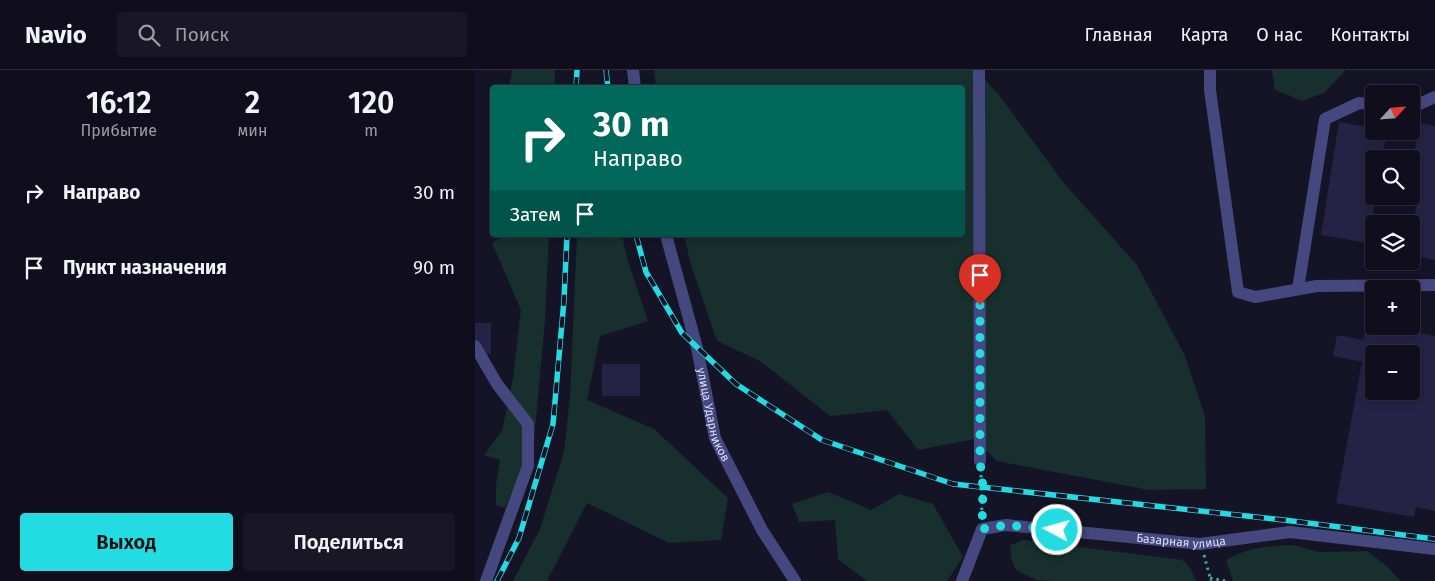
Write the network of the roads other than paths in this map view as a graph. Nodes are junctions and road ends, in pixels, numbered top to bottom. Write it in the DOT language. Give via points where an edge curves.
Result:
graph roads {
  1 [pos="633,70"];
  2 [pos="979,70"];
  3 [pos="1210,70"];
  4 [pos="635,85"];
  5 [pos="1435,97"];
  6 [pos="1365,103"];
  7 [pos="1420,104"];
  8 [pos="667,237"];
  9 [pos="1435,285"];
  10 [pos="1298,289"];
  11 [pos="475,346"];
  12 [pos="980,461"];
  13 [pos="1435,549"];
  14 [pos="485,581"];
  15 [pos="795,581"];
  16 [pos="962,581"];
  1 -- 4 [label="street"];
  2 -- 12 [label="street"];
  3 -- 10 [label="street" via="1210,90 1238,292 1255,297"];
  5 -- 7 [label="street"];
  6 -- 10 [label="street" via="1359,103 1325,119"];
  8 -- 15 [label="street, улица Ударников" via="697,348 715,438 762,530"];
  9 -- 10 [label="street"];
  11 -- 14 [label="street" via="497,384 528,424 529,466"];
  13 -- 16 [label="street, Базарная улица" via="1290,532 1201,544 1007,525 982,529"];
}
